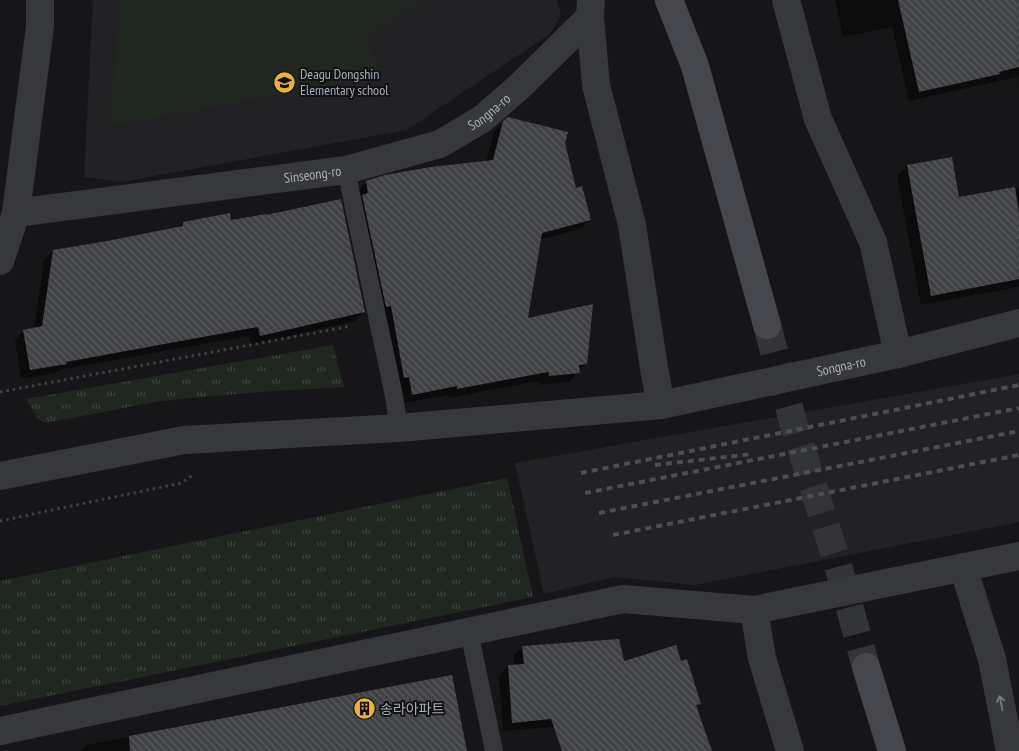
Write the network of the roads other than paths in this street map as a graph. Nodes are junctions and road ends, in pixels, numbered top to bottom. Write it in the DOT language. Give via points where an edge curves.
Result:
graph roads {
  1 [pos="40,0"];
  2 [pos="669,0"];
  3 [pos="786,0"];
  4 [pos="591,8"];
  5 [pos="346,170"];
  6 [pos="16,213"];
  7 [pos="0,261"];
  8 [pos="1019,324"];
  9 [pos="767,325"];
  10 [pos="898,354"];
  11 [pos="661,406"];
  12 [pos="399,428"];
  13 [pos="0,476"];
  14 [pos="1019,556"];
  15 [pos="963,567"];
  16 [pos="754,610"];
  17 [pos="469,631"];
  18 [pos="866,667"];
  19 [pos="0,731"];
  20 [pos="494,751"];
  21 [pos="790,751"];
  22 [pos="892,751"];
  23 [pos="1010,751"];
  1 -- 6 [label="street" via="40,26"];
  2 -- 9 [label="main road" via="694,66"];
  3 -- 10 [label="street" via="818,119 873,242"];
  4 -- 5 [label="street, Songna-ro" via="520,86 482,119 440,144"];
  4 -- 11 [label="street" via="596,85 632,225"];
  5 -- 6 [label="street, Sinseong-ro"];
  5 -- 12 [label="lane, Sinseong-ro"];
  6 -- 7 [label="street"];
  8 -- 10 [label="street, Songna-ro"];
  10 -- 11 [label="street, Songna-ro"];
  11 -- 12 [label="street, Songna-ro"];
  12 -- 13 [label="street, Songna-ro" via="184,440"];
  14 -- 15 [label="street"];
  15 -- 16 [label="street"];
  23 -- 15 [label="street, one-way" via="992,659"];
  16 -- 17 [label="street" via="623,599"];
  16 -- 21 [label="street" via="762,658"];
  17 -- 19 [label="street"];
  17 -- 20 [label="lane"];
  18 -- 22 [label="main road"];
}
